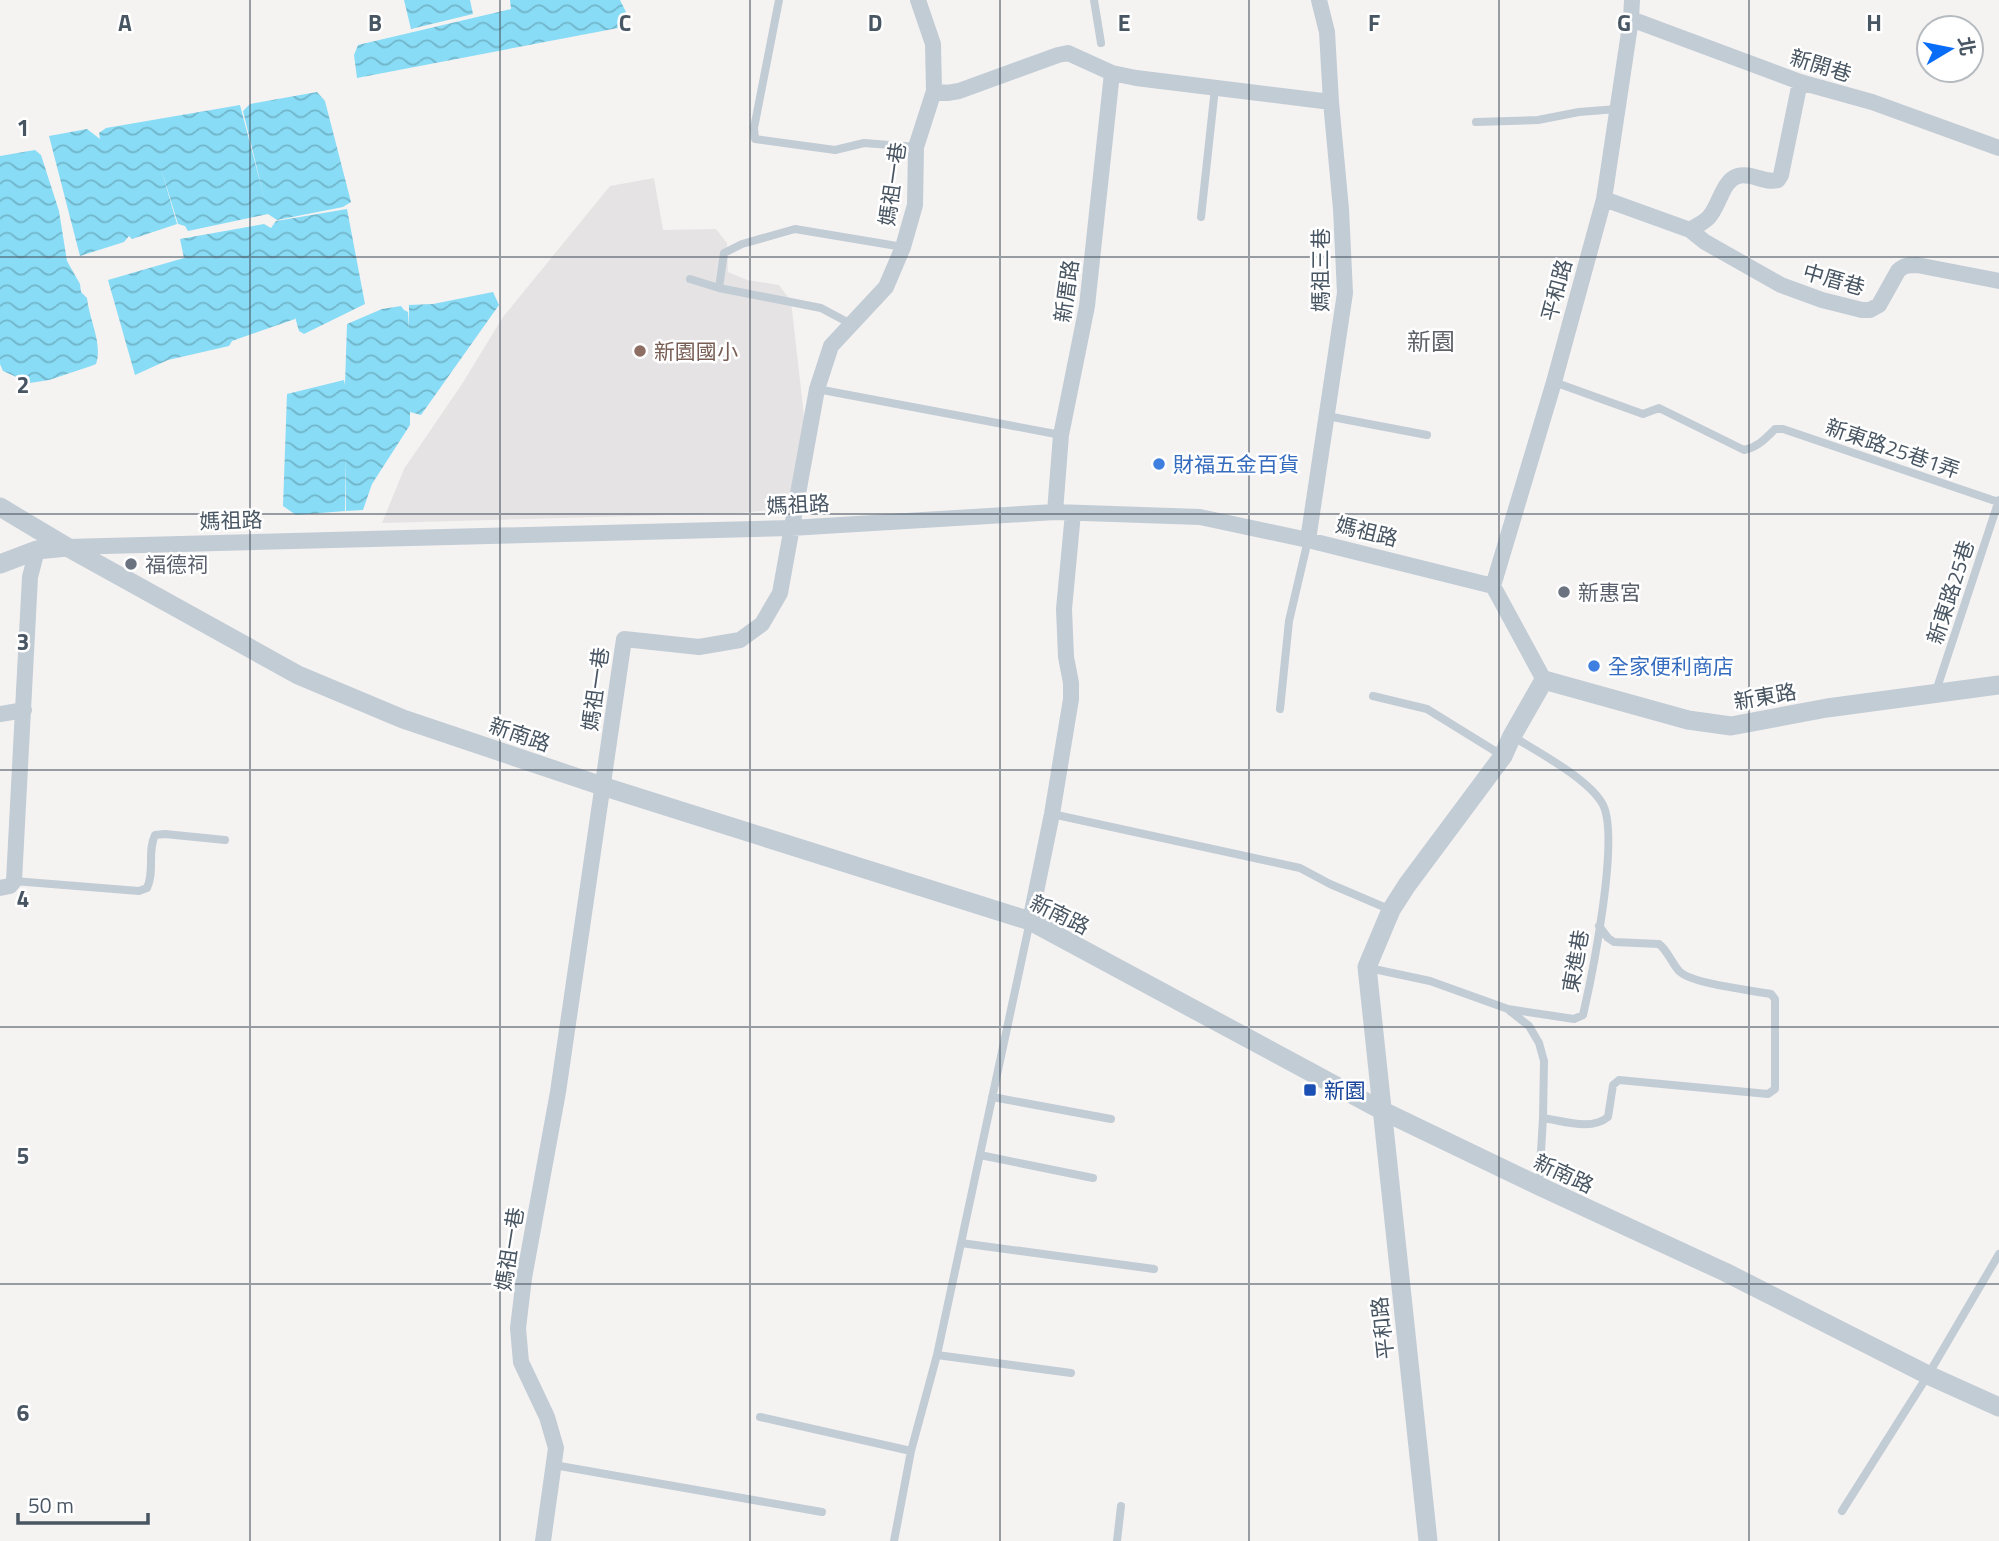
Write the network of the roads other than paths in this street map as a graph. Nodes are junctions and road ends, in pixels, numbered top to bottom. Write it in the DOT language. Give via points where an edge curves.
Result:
graph roads {
  1 [pos="779,0"];
  2 [pos="918,0"];
  3 [pos="1094,0"];
  4 [pos="1319,0"];
  5 [pos="1632,0"];
  6 [pos="1630,19"];
  7 [pos="1101,43"];
  8 [pos="1112,74"];
  9 [pos="1800,82"];
  10 [pos="1215,87"];
  11 [pos="934,91"];
  12 [pos="1331,102"];
  13 [pos="1617,109"];
  14 [pos="1476,122"];
  15 [pos="916,146"];
  16 [pos="1999,148"];
  17 [pos="1604,200"];
  18 [pos="1200,217"];
  19 [pos="1690,230"];
  20 [pos="903,247"];
  21 [pos="690,279"];
  22 [pos="1999,281"];
  23 [pos="719,288"];
  24 [pos="851,324"];
  25 [pos="1554,382"];
  26 [pos="817,389"];
  27 [pos="1327,416"];
  28 [pos="1061,435"];
  29 [pos="1427,435"];
  30 [pos="1999,501"];
  31 [pos="0,507"];
  32 [pos="1055,512"];
  33 [pos="1073,513"];
  34 [pos="791,528"];
  35 [pos="1308,540"];
  36 [pos="67,547"];
  37 [pos="37,550"];
  38 [pos="0,564"];
  39 [pos="1493,586"];
  40 [pos="1544,680"];
  41 [pos="1999,685"];
  42 [pos="1935,694"];
  43 [pos="1373,696"];
  44 [pos="1280,709"];
  45 [pos="24,710"];
  46 [pos="0,714"];
  47 [pos="1512,736"];
  48 [pos="1503,755"];
  49 [pos="602,786"];
  50 [pos="1052,814"];
  51 [pos="225,840"];
  52 [pos="7,884"];
  53 [pos="1391,910"];
  54 [pos="1030,921"];
  55 [pos="1599,926"];
  56 [pos="1367,967"];
  57 [pos="1508,1009"];
  58 [pos="992,1097"];
  59 [pos="1381,1110"];
  60 [pos="1111,1118"];
  61 [pos="1543,1118"];
  62 [pos="980,1155"];
  63 [pos="1093,1178"];
  64 [pos="1539,1186"];
  65 [pos="961,1243"];
  66 [pos="1999,1254"];
  67 [pos="1154,1269"];
  68 [pos="937,1356"];
  69 [pos="1071,1373"];
  70 [pos="1928,1375"];
  71 [pos="1999,1407"];
  72 [pos="760,1417"];
  73 [pos="911,1451"];
  74 [pos="554,1465"];
  75 [pos="1121,1506"];
  76 [pos="1842,1511"];
  77 [pos="822,1512"];
  78 [pos="542,1541"];
  79 [pos="894,1541"];
  80 [pos="1117,1541"];
  81 [pos="1428,1541"];
  1 -- 15 [label="lane" via="755,139 835,150 864,143"];
  2 -- 11 [label="street, 媽祖一巷" via="933,44"];
  3 -- 7 [label="lane"];
  4 -- 12 [label="street, 媽祖三巷" via="1327,32"];
  5 -- 6 [label="street, 平和路"];
  6 -- 9 [label="street, 新開巷"];
  6 -- 13 [label="street, 平和路"];
  8 -- 10 [label="street"];
  8 -- 11 [label="street" via="1068,53 959,92"];
  8 -- 28 [label="street, 新厝路" via="1087,306"];
  9 -- 16 [label="street, 新開巷" via="1872,102"];
  9 -- 19 [label="street" via="1778,180 1737,176 1709,217"];
  10 -- 12 [label="street"];
  10 -- 18 [label="lane"];
  11 -- 15 [label="street, 媽祖一巷"];
  12 -- 27 [label="street, 媽祖三巷" via="1345,293"];
  13 -- 14 [label="lane" via="1538,120"];
  13 -- 17 [label="street, 平和路"];
  15 -- 20 [label="street, 媽祖一巷" via="915,205"];
  17 -- 19 [label="street, 中厝巷"];
  17 -- 25 [label="street, 平和路"];
  19 -- 22 [label="street, 中厝巷" via="1782,285 1862,310 1879,305 1898,271 1908,265"];
  20 -- 23 [label="lane" via="795,229 724,253"];
  20 -- 24 [label="street, 媽祖一巷" via="886,287"];
  21 -- 23 [label="lane"];
  23 -- 24 [label="lane" via="821,308"];
  24 -- 26 [label="street, 媽祖一巷" via="831,346"];
  25 -- 30 [label="lane, 新東路25巷1弄" via="1643,414 1659,408 1744,450 1761,443 1775,429 1783,429"];
  25 -- 39 [label="street, 平和路"];
  26 -- 28 [label="lane"];
  26 -- 34 [label="street, 媽祖一巷"];
  27 -- 29 [label="lane"];
  27 -- 35 [label="street, 媽祖三巷"];
  28 -- 32 [label="street, 新厝路"];
  30 -- 42 [label="lane, 新東路25巷"];
  31 -- 36 [label="street"];
  32 -- 33 [label="street, 媽祖路"];
  32 -- 34 [label="street, 媽祖路"];
  33 -- 35 [label="street, 媽祖路" via="1200,517"];
  33 -- 50 [label="street" via="1063,609 1071,699"];
  34 -- 36 [label="street, 媽祖路"];
  34 -- 49 [label="street, 媽祖一巷" via="780,593 762,624 740,640 699,647 624,639"];
  35 -- 39 [label="street, 媽祖路"];
  35 -- 44 [label="lane" via="1289,621"];
  36 -- 37 [label="street"];
  36 -- 49 [label="street, 新南路" via="298,675 402,719"];
  37 -- 38 [label="street"];
  37 -- 45 [label="street" via="30,577"];
  39 -- 40 [label="street"];
  40 -- 42 [label="street, 新東路" via="1688,720 1731,726"];
  40 -- 47 [label="street"];
  41 -- 42 [label="street, 新東路"];
  43 -- 48 [label="lane" via="1427,709"];
  45 -- 46 [label="street"];
  45 -- 52 [label="street"];
  47 -- 48 [label="street"];
  47 -- 55 [label="lane, 東進巷" via="1569,772 1603,804 1608,816 1608,867"];
  48 -- 53 [label="street"];
  49 -- 54 [label="street, 新南路"];
  49 -- 74 [label="street, 媽祖一巷" via="518,1328 522,1362 547,1417"];
  50 -- 53 [label="lane" via="1300,868"];
  50 -- 54 [label="street"];
  51 -- 52 [label="lane" via="155,835 150,881 139,891"];
  53 -- 56 [label="street"];
  54 -- 58 [label="lane"];
  54 -- 59 [label="street, 新南路"];
  55 -- 57 [label="lane, 東進巷" via="1583,1015 1574,1019"];
  55 -- 61 [label="lane" via="1614,942 1659,944 1679,972 1698,981 1770,994 1775,999 1775,1090 1768,1094 1619,1080 1613,1086 1608,1117 1601,1123"];
  56 -- 57 [label="lane, 東進巷" via="1430,981"];
  56 -- 59 [label="street, 平和路"];
  57 -- 61 [label="lane" via="1529,1026 1539,1042 1544,1061"];
  58 -- 60 [label="lane"];
  58 -- 62 [label="lane"];
  59 -- 64 [label="street, 新南路"];
  59 -- 81 [label="street, 平和路"];
  61 -- 64 [label="lane"];
  62 -- 63 [label="lane"];
  62 -- 65 [label="lane"];
  64 -- 70 [label="street, 新南路" via="1726,1272"];
  65 -- 67 [label="lane"];
  65 -- 68 [label="lane"];
  66 -- 70 [label="lane"];
  68 -- 69 [label="lane"];
  68 -- 73 [label="lane"];
  70 -- 71 [label="street, 新南路"];
  70 -- 76 [label="lane"];
  72 -- 73 [label="lane"];
  73 -- 79 [label="lane"];
  74 -- 77 [label="lane"];
  74 -- 78 [label="street, 媽祖一巷"];
  75 -- 80 [label="lane"];
}
